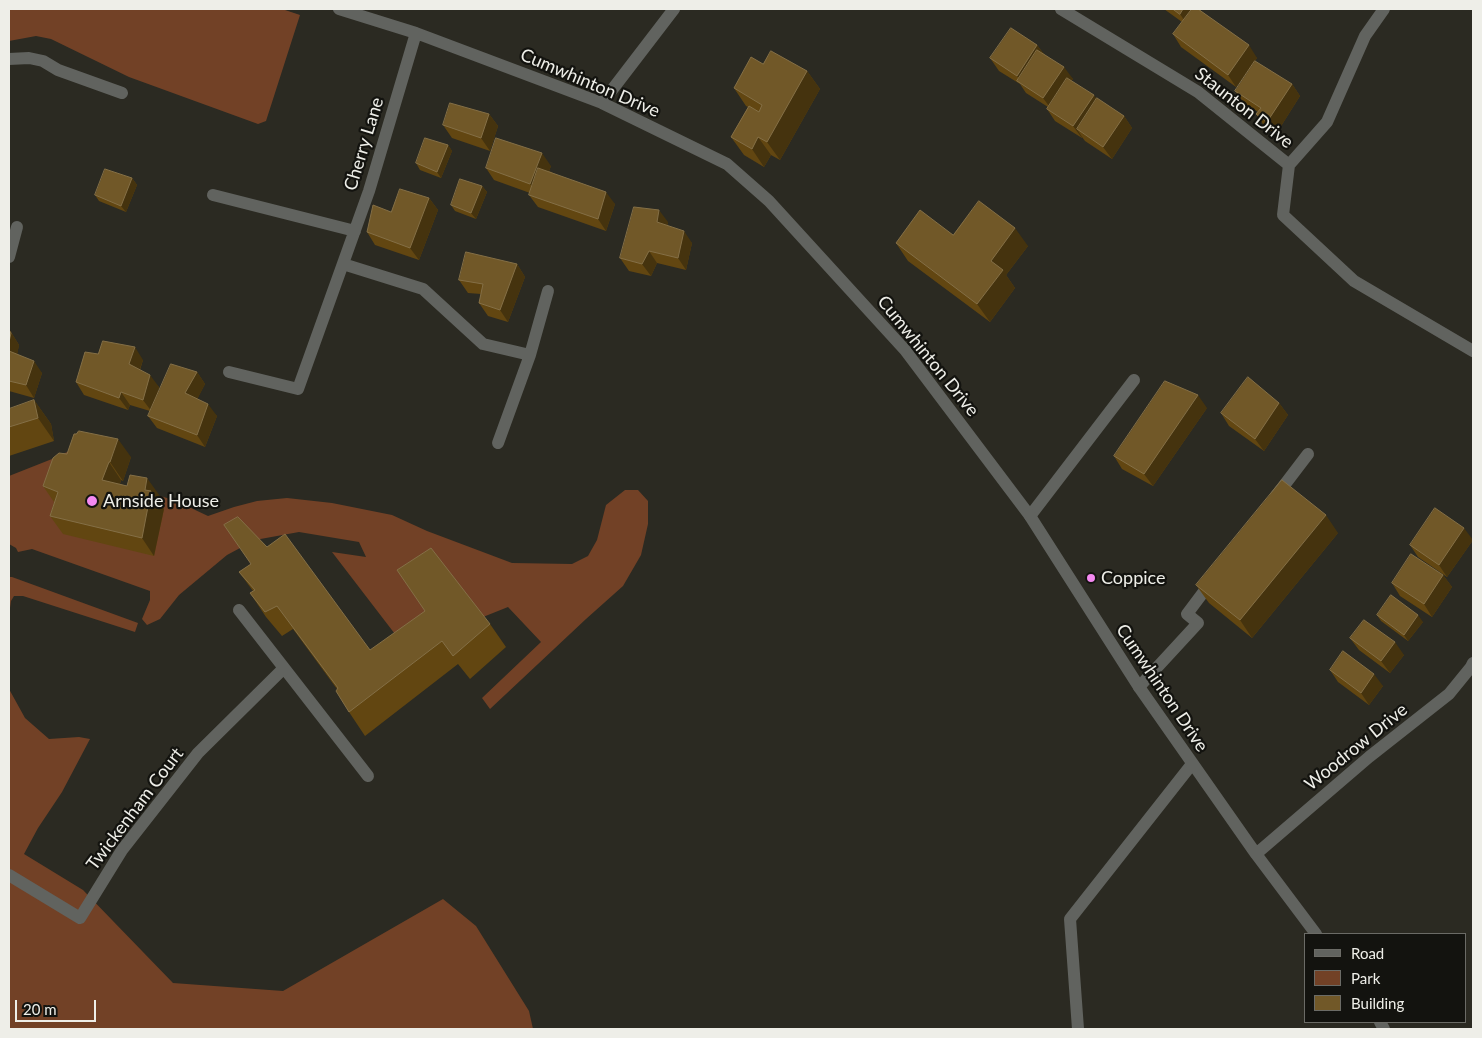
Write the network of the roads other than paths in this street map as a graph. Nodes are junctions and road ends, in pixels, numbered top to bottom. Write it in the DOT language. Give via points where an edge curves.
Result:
graph roads {
  1 [pos="339,9"];
  2 [pos="674,9"];
  3 [pos="1061,9"];
  4 [pos="1384,9"];
  5 [pos="416,33"];
  6 [pos="9,58"];
  7 [pos="122,93"];
  8 [pos="602,103"];
  9 [pos="1289,165"];
  10 [pos="213,195"];
  11 [pos="17,227"];
  12 [pos="355,231"];
  13 [pos="9,257"];
  14 [pos="342,264"];
  15 [pos="548,291"];
  16 [pos="1473,351"];
  17 [pos="530,354"];
  18 [pos="229,372"];
  19 [pos="1134,380"];
  20 [pos="498,443"];
  21 [pos="1308,454"];
  22 [pos="1268,507"];
  23 [pos="1030,516"];
  24 [pos="1216,576"];
  25 [pos="239,610"];
  26 [pos="1473,663"];
  27 [pos="284,668"];
  28 [pos="1139,687"];
  29 [pos="1192,764"];
  30 [pos="368,776"];
  31 [pos="1256,854"];
  32 [pos="9,875"];
  33 [pos="1315,933"];
  34 [pos="1078,1029"];
  1 -- 5 [label="street, Cumwhinton Drive"];
  2 -- 8 [label="street"];
  3 -- 9 [label="street, Staunton Drive" via="1198,92"];
  4 -- 9 [label="street" via="1365,36 1327,122"];
  5 -- 8 [label="street, Cumwhinton Drive"];
  5 -- 12 [label="street, Cherry Lane"];
  6 -- 7 [label="street" via="43,61 58,70"];
  8 -- 23 [label="street, Cumwhinton Drive" via="727,164 769,201 905,350"];
  9 -- 16 [label="street, Staunton Drive" via="1283,215 1354,281"];
  10 -- 12 [label="street"];
  11 -- 13 [label="street"];
  12 -- 14 [label="street, Cherry Lane"];
  14 -- 17 [label="street" via="423,289 483,344"];
  14 -- 18 [label="street, Cherry Lane" via="298,388"];
  15 -- 17 [label="street"];
  17 -- 20 [label="street"];
  19 -- 23 [label="street"];
  21 -- 22 [label="street"];
  23 -- 28 [label="street, Cumwhinton Drive"];
  24 -- 28 [label="street" via="1187,614 1198,623"];
  25 -- 27 [label="street"];
  26 -- 31 [label="street, Woodrow Drive" via="1449,694"];
  27 -- 30 [label="street"];
  27 -- 32 [label="street, Twickenham Court" via="198,753 122,850 80,918"];
  28 -- 29 [label="street, Cumwhinton Drive"];
  29 -- 31 [label="street, Cumwhinton Drive"];
  29 -- 34 [label="street" via="1070,919"];
  31 -- 33 [label="street, Cumwhinton Drive"];
}
